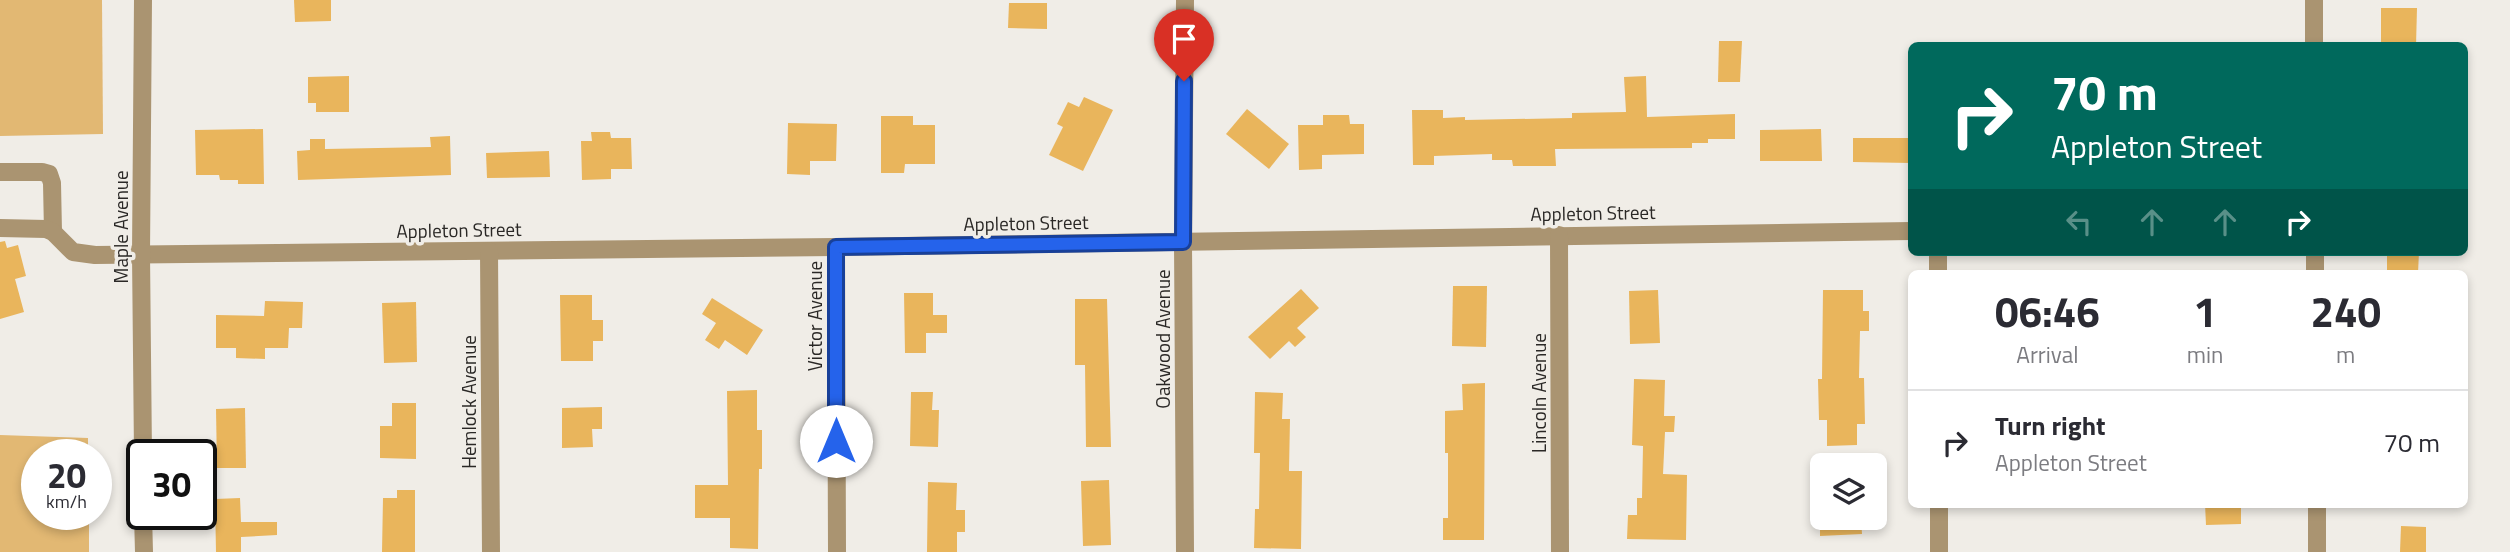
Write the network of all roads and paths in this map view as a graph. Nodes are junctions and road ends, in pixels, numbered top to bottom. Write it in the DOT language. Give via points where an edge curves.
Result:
graph roads {
  1 [pos="144,0"];
  2 [pos="1185,0"];
  3 [pos="2314,0"];
  4 [pos="2314,42"];
  5 [pos="0,172"];
  6 [pos="0,228"];
  7 [pos="1908,231"];
  8 [pos="53,232"];
  9 [pos="1559,235"];
  10 [pos="1183,242"];
  11 [pos="836,247"];
  12 [pos="489,251"];
  13 [pos="141,254"];
  14 [pos="143,439"];
  15 [pos="1939,508"];
  16 [pos="2317,508"];
  17 [pos="143,530"];
  18 [pos="144,552"];
  19 [pos="491,552"];
  20 [pos="837,552"];
  21 [pos="1185,552"];
  22 [pos="1560,552"];
  23 [pos="1939,552"];
  24 [pos="2317,552"];
  1 -- 13 [label="street, Maple Avenue"];
  2 -- 10 [label="street, Oakwood Avenue"];
  3 -- 4 [label="street"];
  5 -- 8 [label="street" via="49,174"];
  6 -- 8 [label="street"];
  7 -- 9 [label="street, Appleton Street"];
  8 -- 13 [label="street, Appleton Street" via="73,252"];
  9 -- 10 [label="street, Appleton Street"];
  9 -- 22 [label="street, Lincoln Avenue"];
  10 -- 11 [label="street, Appleton Street"];
  10 -- 21 [label="street, Oakwood Avenue"];
  11 -- 12 [label="street, Appleton Street"];
  11 -- 20 [label="street, Victor Avenue"];
  12 -- 13 [label="street, Appleton Street"];
  12 -- 19 [label="street, Hemlock Avenue"];
  13 -- 14 [label="street, Maple Avenue"];
  15 -- 23 [label="street"];
  16 -- 24 [label="street"];
  17 -- 18 [label="street"];
}
